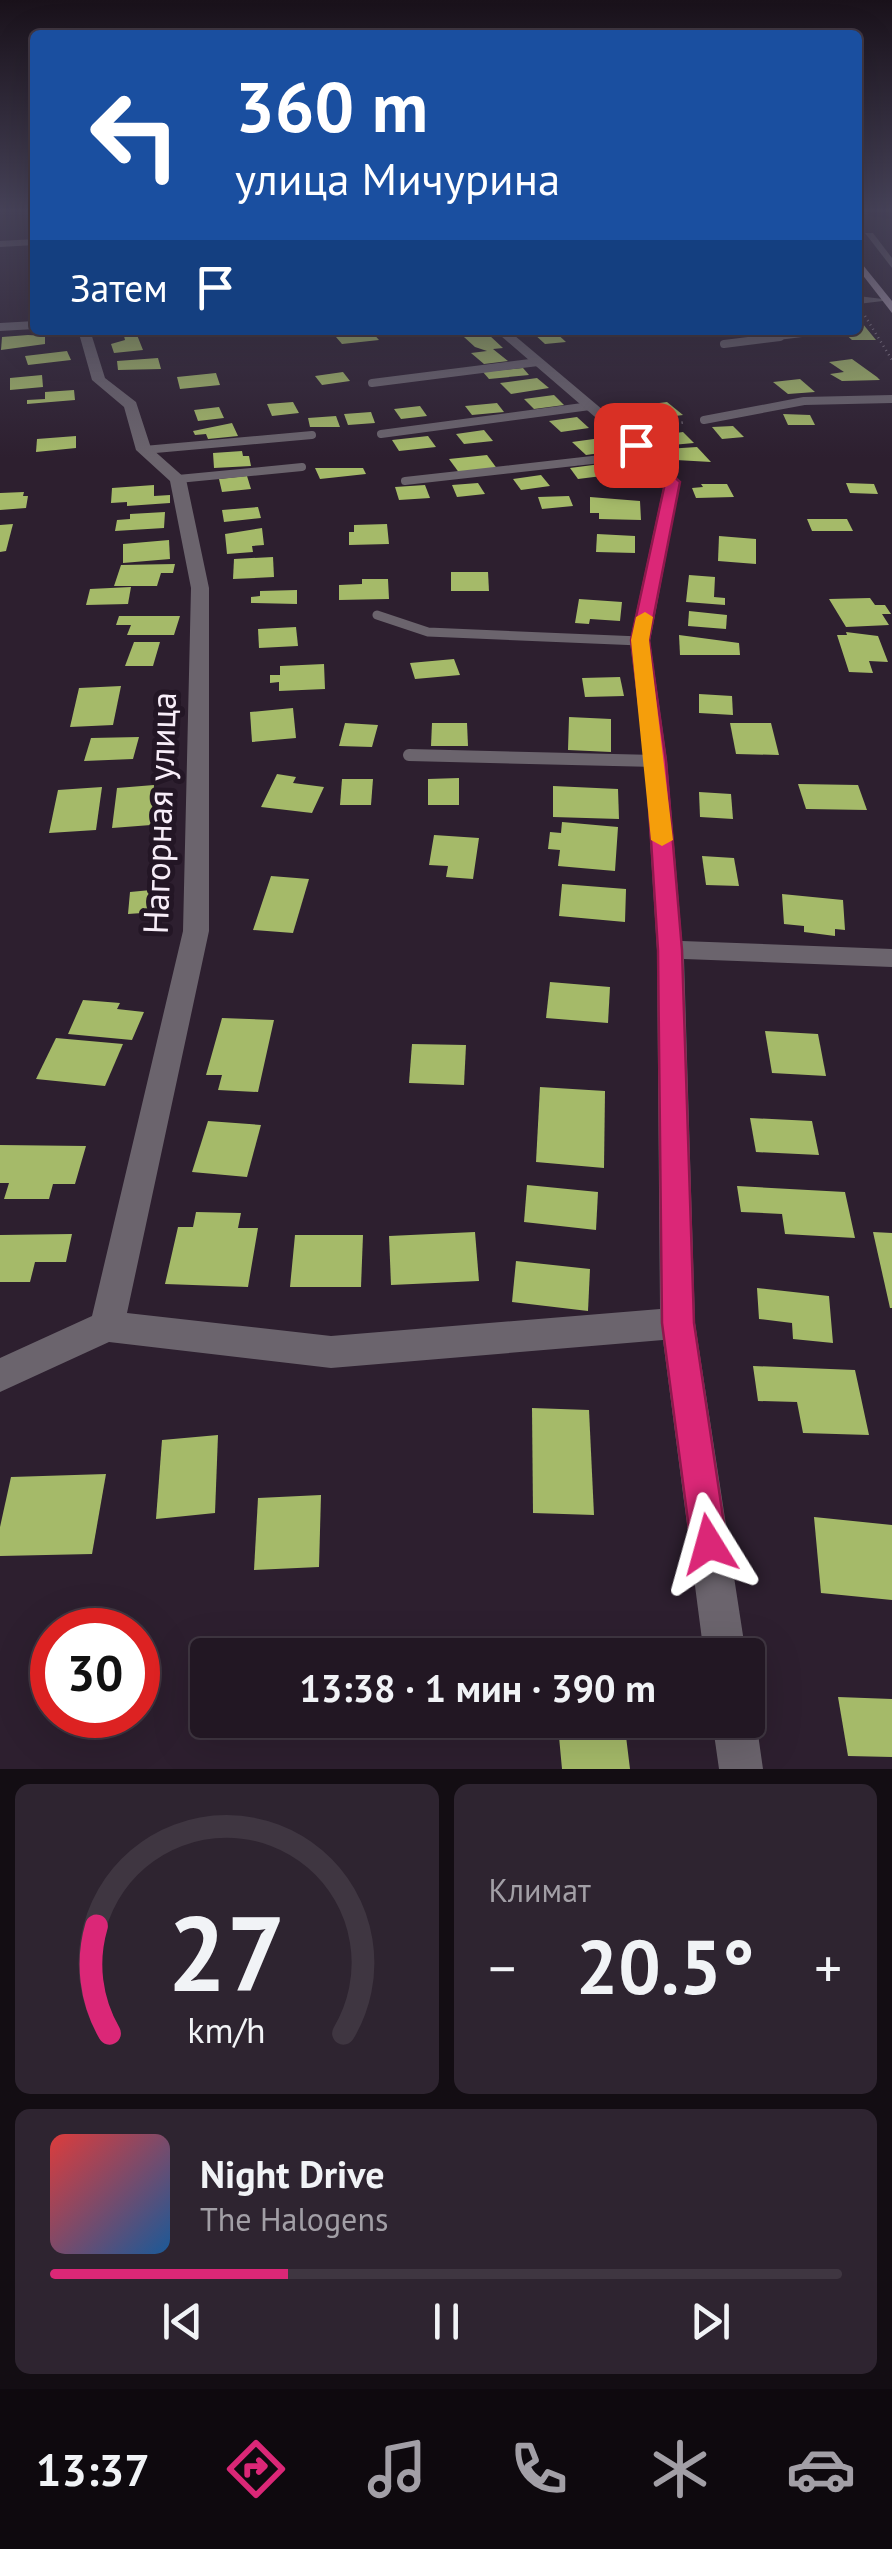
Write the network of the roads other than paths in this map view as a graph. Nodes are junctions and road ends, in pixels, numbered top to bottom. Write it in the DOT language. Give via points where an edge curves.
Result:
graph roads {
  1 [pos="862,302"];
  2 [pos="890,304"];
  3 [pos="30,325"];
  4 [pos="0,327"];
  5 [pos="86,335"];
  6 [pos="506,335"];
  7 [pos="801,335"];
  8 [pos="724,344"];
  9 [pos="538,362"];
  10 [pos="372,383"];
  11 [pos="892,399"];
  12 [pos="590,406"];
  13 [pos="704,420"];
  14 [pos="381,434"];
  15 [pos="312,435"];
  16 [pos="144,450"];
  17 [pos="645,454"];
  18 [pos="302,467"];
  19 [pos="178,480"];
  20 [pos="405,481"];
  21 [pos="377,614"];
  22 [pos="640,640"];
  23 [pos="409,755"];
  24 [pos="656,761"];
  25 [pos="670,950"];
  26 [pos="892,958"];
  27 [pos="678,1323"];
  28 [pos="107,1326"];
  29 [pos="0,1374"];
  30 [pos="723,1638"];
  31 [pos="737,1738"];
  32 [pos="741,1769"];
  1 -- 2 [label="street"];
  3 -- 4 [label="street"];
  5 -- 16 [label="street" via="99,380 131,405"];
  6 -- 9 [label="street"];
  7 -- 8 [label="lane"];
  9 -- 10 [label="lane"];
  9 -- 12 [label="street"];
  11 -- 13 [label="lane" via="804,401"];
  12 -- 14 [label="lane"];
  12 -- 17 [label="street"];
  15 -- 16 [label="lane"];
  16 -- 19 [label="street"];
  17 -- 20 [label="lane"];
  17 -- 22 [label="street" via="672,482"];
  18 -- 19 [label="lane"];
  19 -- 28 [label="street, Нагорная улица" via="200,588 196,931"];
  21 -- 22 [label="lane" via="428,632"];
  22 -- 24 [label="street"];
  23 -- 24 [label="lane"];
  24 -- 25 [label="street"];
  25 -- 26 [label="street"];
  25 -- 27 [label="street"];
  27 -- 28 [label="street" via="332,1352"];
  27 -- 30 [label="street"];
  28 -- 29 [label="street"];
  31 -- 32 [label="street"];
}
